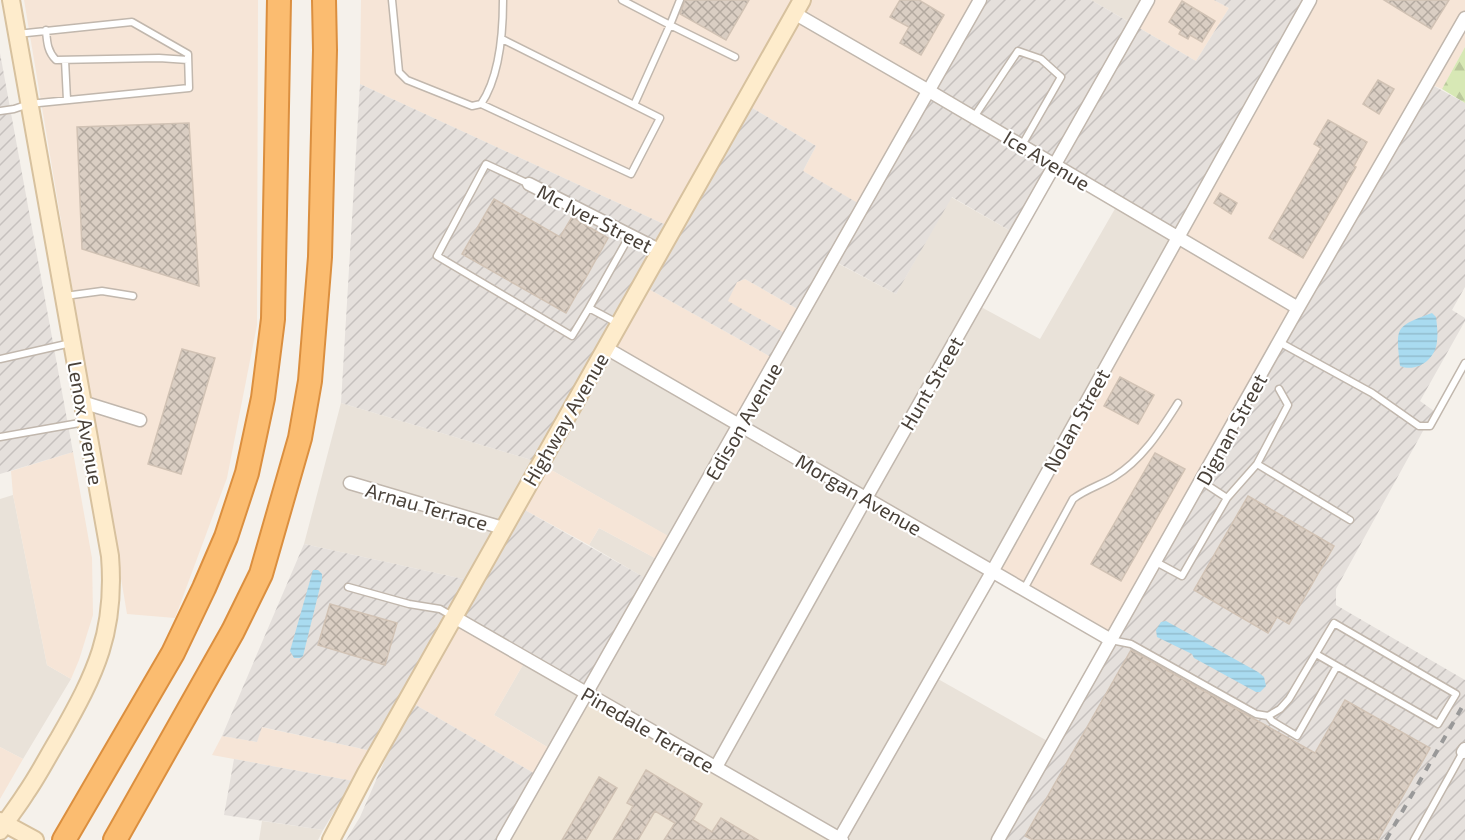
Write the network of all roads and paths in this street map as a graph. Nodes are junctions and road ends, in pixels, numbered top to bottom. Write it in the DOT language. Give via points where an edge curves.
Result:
graph roads {
  1 [pos="11,0"];
  2 [pos="279,0"];
  3 [pos="324,0"];
  4 [pos="392,0"];
  5 [pos="503,0"];
  6 [pos="622,0"];
  7 [pos="680,0"];
  8 [pos="980,0"];
  9 [pos="1148,0"];
  10 [pos="1310,0"];
  11 [pos="630,2"];
  12 [pos="798,7"];
  13 [pos="1465,18"];
  14 [pos="670,25"];
  15 [pos="46,30"];
  16 [pos="16,34"];
  17 [pos="502,39"];
  18 [pos="735,57"];
  19 [pos="66,60"];
  20 [pos="188,60"];
  21 [pos="929,91"];
  22 [pos="67,100"];
  23 [pos="29,104"];
  24 [pos="481,104"];
  25 [pos="634,105"];
  26 [pos="0,111"];
  27 [pos="974,117"];
  28 [pos="1021,145"];
  29 [pos="1055,165"];
  30 [pos="529,184"];
  31 [pos="630,235"];
  32 [pos="1177,237"];
  33 [pos="661,251"];
  34 [pos="63,296"];
  35 [pos="133,296"];
  36 [pos="589,308"];
  37 [pos="1298,308"];
  38 [pos="619,324"];
  39 [pos="72,342"];
  40 [pos="1279,342"];
  41 [pos="606,348"];
  42 [pos="0,360"];
  43 [pos="1465,363"];
  44 [pos="1279,389"];
  45 [pos="82,402"];
  46 [pos="1178,403"];
  47 [pos="140,420"];
  48 [pos="86,422"];
  49 [pos="740,426"];
  50 [pos="0,437"];
  51 [pos="1257,465"];
  52 [pos="1201,482"];
  53 [pos="350,483"];
  54 [pos="866,498"];
  55 [pos="1227,498"];
  56 [pos="1350,520"];
  57 [pos="503,528"];
  58 [pos="1156,562"];
  59 [pos="992,572"];
  60 [pos="348,587"];
  61 [pos="1023,590"];
  62 [pos="454,617"];
  63 [pos="1111,640"];
  64 [pos="1316,654"];
  65 [pos="1337,666"];
  66 [pos="587,694"];
  67 [pos="1268,716"];
  68 [pos="1464,750"];
  69 [pos="716,767"];
  70 [pos="2,825"];
  71 [pos="841,839"];
  72 [pos="34,840"];
  73 [pos="64,840"];
  74 [pos="116,840"];
  75 [pos="331,840"];
  76 [pos="503,840"];
  77 [pos="998,840"];
  78 [pos="1414,840"];
  1 -- 16 [label="street, Lenox Avenue"];
  2 -- 73 [label="highway" via="273,319 248,473 226,537 173,652"];
  3 -- 74 [label="highway" via="320,257 310,381 300,438 261,574"];
  4 -- 24 [label="lane" via="399,72 407,80 472,106"];
  5 -- 17 [label="lane"];
  6 -- 11 [label="lane"];
  7 -- 14 [label="lane"];
  8 -- 21 [label="street, Edison Avenue"];
  9 -- 29 [label="street, Hunt Street"];
  10 -- 32 [label="street, Nolan Street"];
  11 -- 14 [label="lane"];
  12 -- 21 [label="street, Ice Avenue"];
  12 -- 33 [label="street, Highway Avenue"];
  13 -- 37 [label="street, Dignan Street"];
  14 -- 18 [label="lane"];
  14 -- 25 [label="lane"];
  15 -- 16 [label="lane"];
  15 -- 19 [label="lane" via="51,55 56,60"];
  15 -- 20 [label="lane" via="132,22 188,54"];
  16 -- 23 [label="street, Lenox Avenue"];
  17 -- 24 [label="lane" via="487,96"];
  17 -- 25 [label="lane"];
  19 -- 20 [label="lane"];
  19 -- 22 [label="lane"];
  20 -- 22 [label="lane" via="189,88"];
  21 -- 27 [label="street, Ice Avenue"];
  21 -- 49 [label="street, Edison Avenue"];
  22 -- 23 [label="lane"];
  23 -- 26 [label="lane"];
  23 -- 34 [label="street, Lenox Avenue"];
  24 -- 25 [label="lane" via="631,174 660,118"];
  27 -- 28 [label="street, Ice Avenue"];
  27 -- 28 [label="lane" via="1018,51 1041,59 1061,77"];
  28 -- 29 [label="street, Ice Avenue"];
  29 -- 32 [label="street, Ice Avenue"];
  29 -- 54 [label="street, Hunt Street"];
  30 -- 31 [label="street, Mc Iver Street"];
  30 -- 36 [label="lane" via="486,164 437,256 572,336"];
  31 -- 33 [label="street, Mc Iver Street"];
  31 -- 36 [label="lane"];
  32 -- 37 [label="street, Ice Avenue"];
  32 -- 59 [label="street, Nolan Street"];
  33 -- 38 [label="street, Highway Avenue"];
  34 -- 35 [label="lane" via="102,291"];
  34 -- 39 [label="street, Lenox Avenue"];
  36 -- 38 [label="lane"];
  37 -- 40 [label="street, Dignan Street"];
  38 -- 41 [label="street, Highway Avenue"];
  39 -- 42 [label="lane"];
  39 -- 45 [label="street, Lenox Avenue"];
  40 -- 43 [label="lane" via="1372,393 1419,426 1430,426"];
  40 -- 52 [label="street, Dignan Street"];
  41 -- 49 [label="street, Morgan Avenue"];
  41 -- 57 [label="street, Highway Avenue"];
  44 -- 51 [label="lane" via="1288,405"];
  45 -- 47 [label="street"];
  45 -- 48 [label="street, Lenox Avenue"];
  46 -- 61 [label="lane" via="1157,436 1129,466 1073,499"];
  48 -- 50 [label="lane"];
  48 -- 70 [label="street, Lenox Avenue" via="110,556 108,627 84,694 27,792"];
  49 -- 54 [label="street, Morgan Avenue"];
  49 -- 66 [label="street, Edison Avenue"];
  51 -- 55 [label="lane"];
  51 -- 56 [label="lane"];
  52 -- 55 [label="lane"];
  52 -- 58 [label="street, Dignan Street"];
  53 -- 57 [label="street, Arnau Terrace"];
  54 -- 59 [label="street, Morgan Avenue"];
  54 -- 69 [label="street, Hunt Street"];
  55 -- 58 [label="lane" via="1182,576"];
  57 -- 62 [label="street, Highway Avenue"];
  58 -- 63 [label="street, Dignan Street"];
  59 -- 61 [label="street, Morgan Avenue"];
  59 -- 71 [label="street, Nolan Street"];
  60 -- 62 [label="lane" via="440,609"];
  61 -- 63 [label="street, Morgan Avenue"];
  62 -- 66 [label="street, Pinedale Terrace"];
  62 -- 75 [label="street, Highway Avenue"];
  63 -- 67 [label="lane" via="1131,644 1256,714"];
  63 -- 77 [label="street, Dignan Street"];
  64 -- 65 [label="lane"];
  64 -- 65 [label="lane" via="1334,623 1456,694 1438,724"];
  64 -- 67 [label="lane" via="1289,699"];
  65 -- 67 [label="lane" via="1298,736"];
  66 -- 69 [label="street, Pinedale Terrace"];
  66 -- 76 [label="street, Edison Avenue"];
  68 -- 78 [label="lane"];
  69 -- 71 [label="street, Pinedale Terrace"];
  70 -- 72 [label="street"];
}
